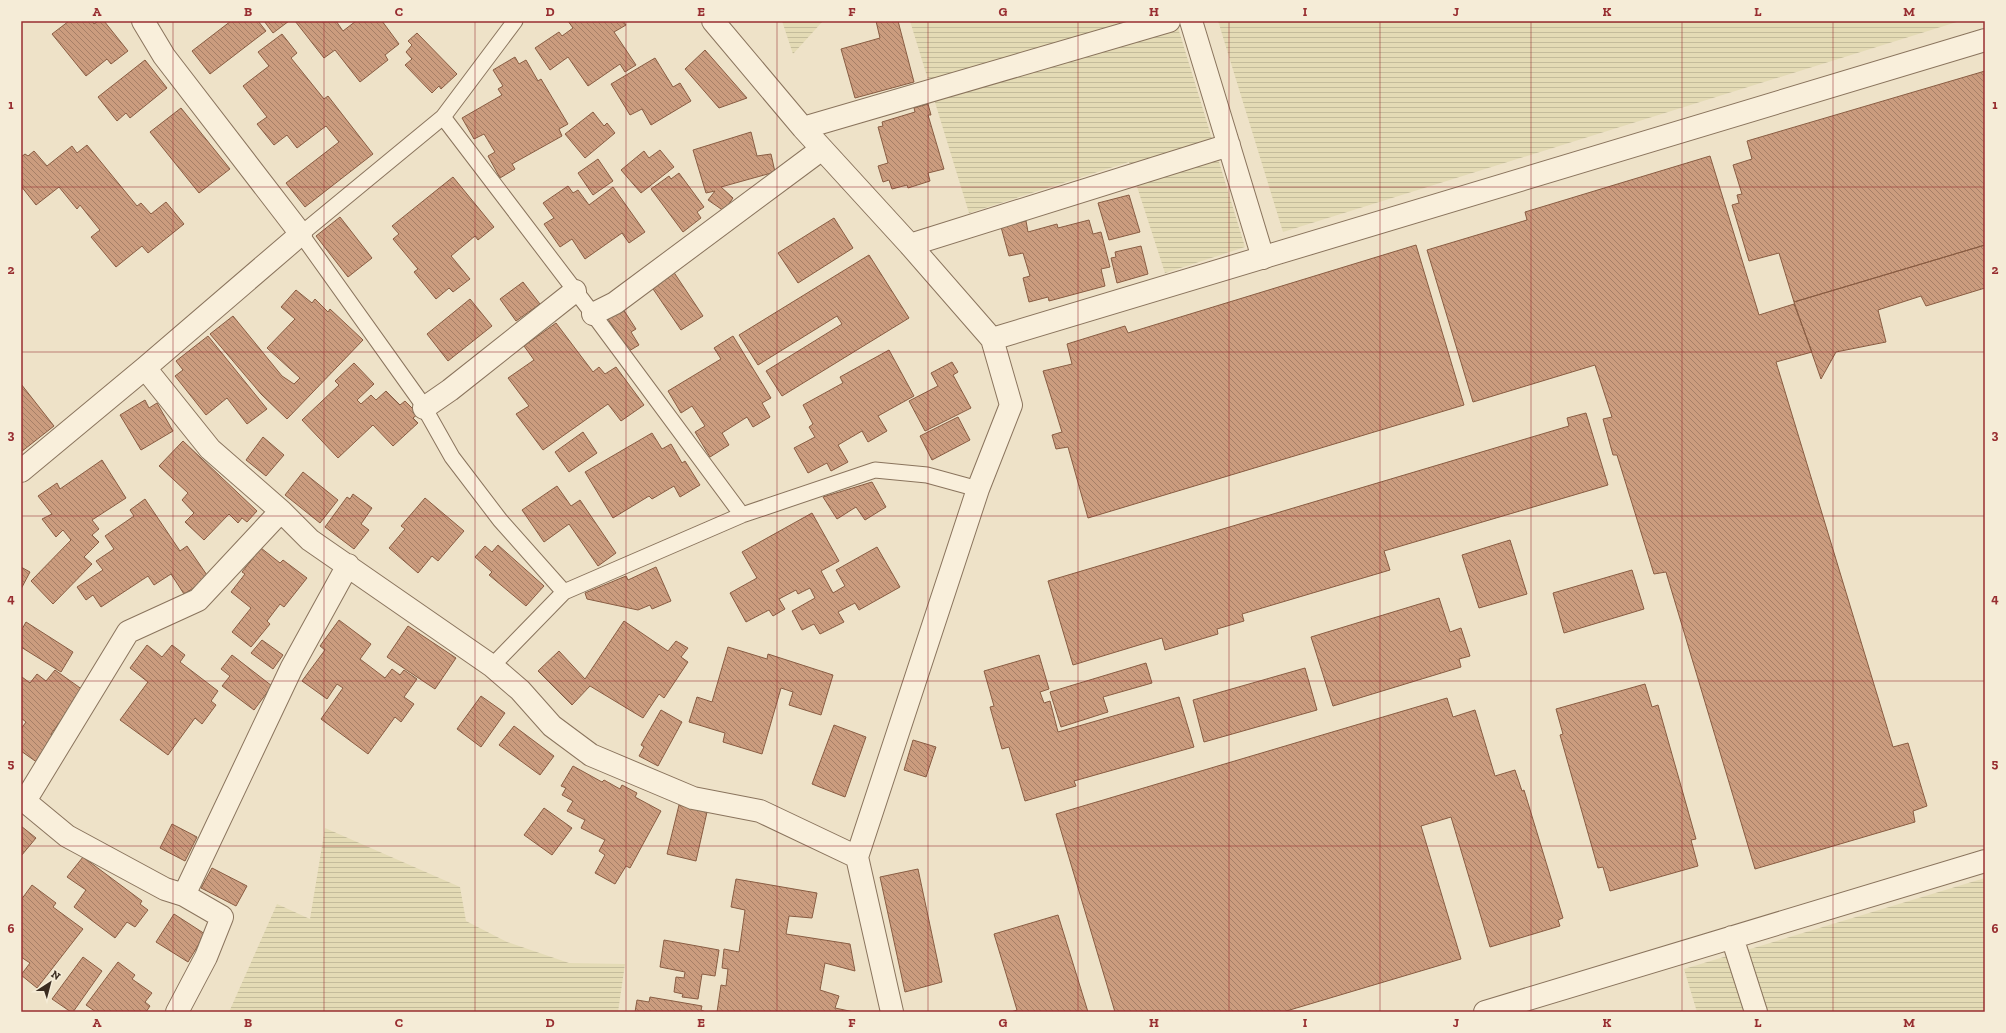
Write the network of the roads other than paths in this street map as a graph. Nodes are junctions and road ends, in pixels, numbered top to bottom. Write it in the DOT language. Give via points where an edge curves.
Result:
graph roads {
  1 [pos="143,21"];
  2 [pos="515,21"];
  3 [pos="713,21"];
  4 [pos="1169,21"];
  5 [pos="1192,21"];
  6 [pos="1985,40"];
  7 [pos="442,117"];
  8 [pos="803,128"];
  9 [pos="1229,145"];
  10 [pos="822,149"];
  11 [pos="301,234"];
  12 [pos="910,245"];
  13 [pos="1263,258"];
  14 [pos="575,291"];
  15 [pos="593,314"];
  16 [pos="992,340"];
  17 [pos="145,368"];
  18 [pos="424,408"];
  19 [pos="21,471"];
  20 [pos="978,489"];
  21 [pos="281,511"];
  22 [pos="742,515"];
  23 [pos="348,565"];
  24 [pos="564,592"];
  25 [pos="492,666"];
  26 [pos="23,800"];
  27 [pos="857,857"];
  28 [pos="1985,861"];
  29 [pos="184,895"];
  30 [pos="1732,937"];
  31 [pos="178,1012"];
  32 [pos="892,1012"];
  33 [pos="1485,1012"];
  34 [pos="1756,1012"];
  1 -- 11 [label="street" via="164,56"];
  2 -- 7 [label="lane"];
  3 -- 8 [label="street"];
  4 -- 8 [label="street"];
  5 -- 9 [label="street"];
  6 -- 13 [label="street"];
  7 -- 11 [label="lane"];
  7 -- 14 [label="lane"];
  8 -- 10 [label="street"];
  9 -- 12 [label="street"];
  9 -- 13 [label="street"];
  10 -- 12 [label="street"];
  10 -- 15 [label="street" via="615,303"];
  11 -- 17 [label="street"];
  11 -- 18 [label="lane"];
  12 -- 16 [label="street"];
  13 -- 16 [label="street"];
  14 -- 15 [label="lane"];
  14 -- 18 [label="street"];
  15 -- 22 [label="lane"];
  16 -- 20 [label="street" via="1011,405"];
  17 -- 19 [label="street"];
  17 -- 21 [label="street" via="210,449"];
  18 -- 24 [label="lane" via="452,457 500,520"];
  20 -- 22 [label="lane" via="927,475 875,470"];
  20 -- 27 [label="street"];
  21 -- 23 [label="street" via="310,540"];
  21 -- 26 [label="street" via="198,600 128,632"];
  22 -- 24 [label="lane"];
  23 -- 25 [label="street"];
  23 -- 29 [label="street" via="292,666"];
  24 -- 25 [label="lane"];
  25 -- 27 [label="street" via="520,690 552,726 591,755 694,798 760,811"];
  26 -- 29 [label="street" via="67,836 165,889"];
  27 -- 32 [label="street"];
  28 -- 30 [label="street"];
  29 -- 31 [label="street" via="222,917 206,958"];
  30 -- 33 [label="street"];
  30 -- 34 [label="street"];
}
